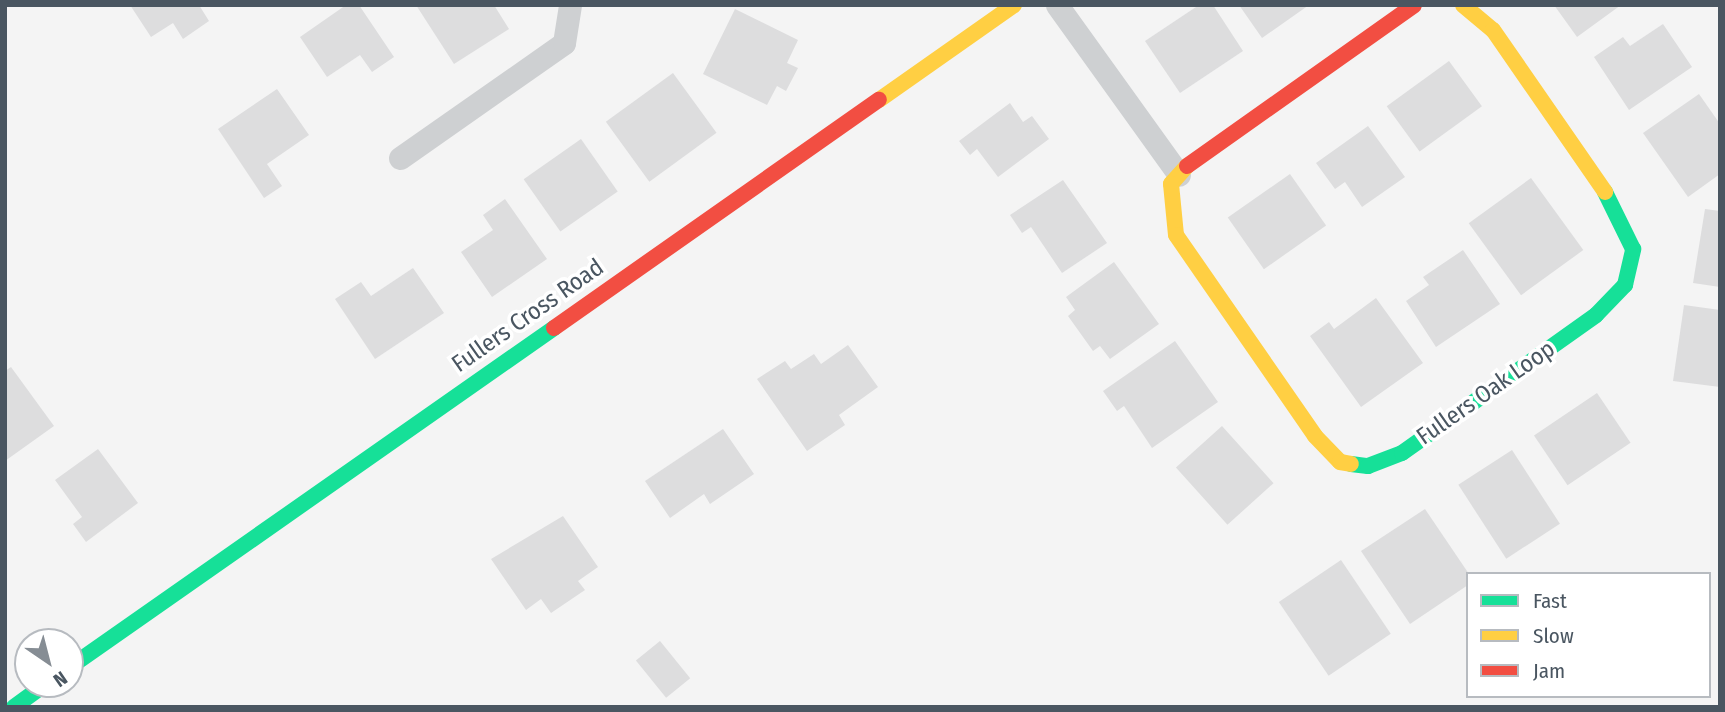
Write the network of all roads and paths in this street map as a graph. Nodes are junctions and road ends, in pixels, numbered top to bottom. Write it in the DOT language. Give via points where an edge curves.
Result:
graph roads {
  1 [pos="570,5"];
  2 [pos="1014,5"];
  3 [pos="1057,5"];
  4 [pos="1413,5"];
  5 [pos="1463,5"];
  6 [pos="400,158"];
  7 [pos="1179,175"];
  8 [pos="84,657"];
  1 -- 6 [label="street" via="564,43"];
  2 -- 8 [label="street, Fullers Cross Road"];
  3 -- 7 [label="street"];
  4 -- 7 [label="street"];
  5 -- 7 [label="street, Fullers Oak Loop" via="1508,52 1622,217 1633,249 1625,285 1596,315 1402,453 1368,466 1340,462 1315,436 1175,236 1169,207 1171,184"];
}
